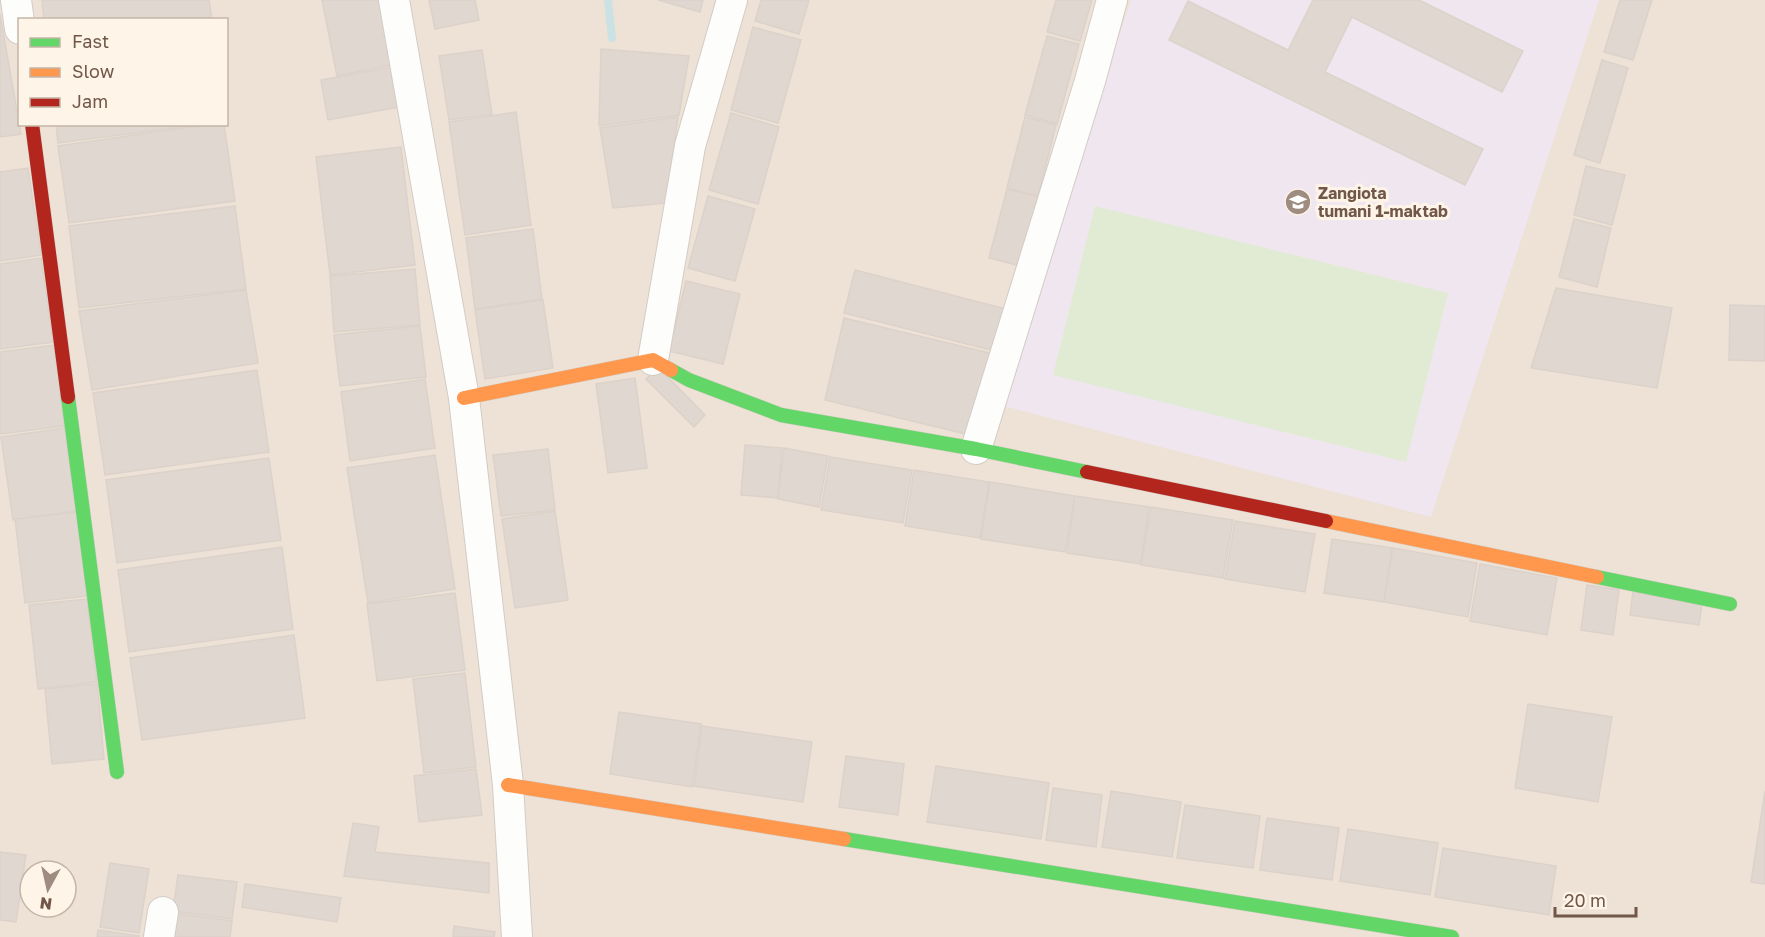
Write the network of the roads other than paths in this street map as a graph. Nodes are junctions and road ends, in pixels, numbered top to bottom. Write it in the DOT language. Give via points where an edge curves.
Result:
graph roads {
  1 [pos="16,0"];
  2 [pos="394,0"];
  3 [pos="732,0"];
  4 [pos="1112,0"];
  5 [pos="19,18"];
  6 [pos="32,126"];
  7 [pos="652,360"];
  8 [pos="464,398"];
  9 [pos="976,449"];
  10 [pos="1730,604"];
  11 [pos="117,772"];
  12 [pos="508,785"];
  13 [pos="517,937"];
  14 [pos="1452,937"];
  1 -- 5 [label="street"];
  2 -- 8 [label="street"];
  3 -- 7 [label="street" via="690,146"];
  4 -- 9 [label="street"];
  6 -- 11 [label="street"];
  7 -- 8 [label="street"];
  7 -- 9 [label="street" via="689,380 781,415"];
  8 -- 12 [label="street"];
  9 -- 10 [label="street"];
  12 -- 13 [label="street"];
  12 -- 14 [label="street"];
}
